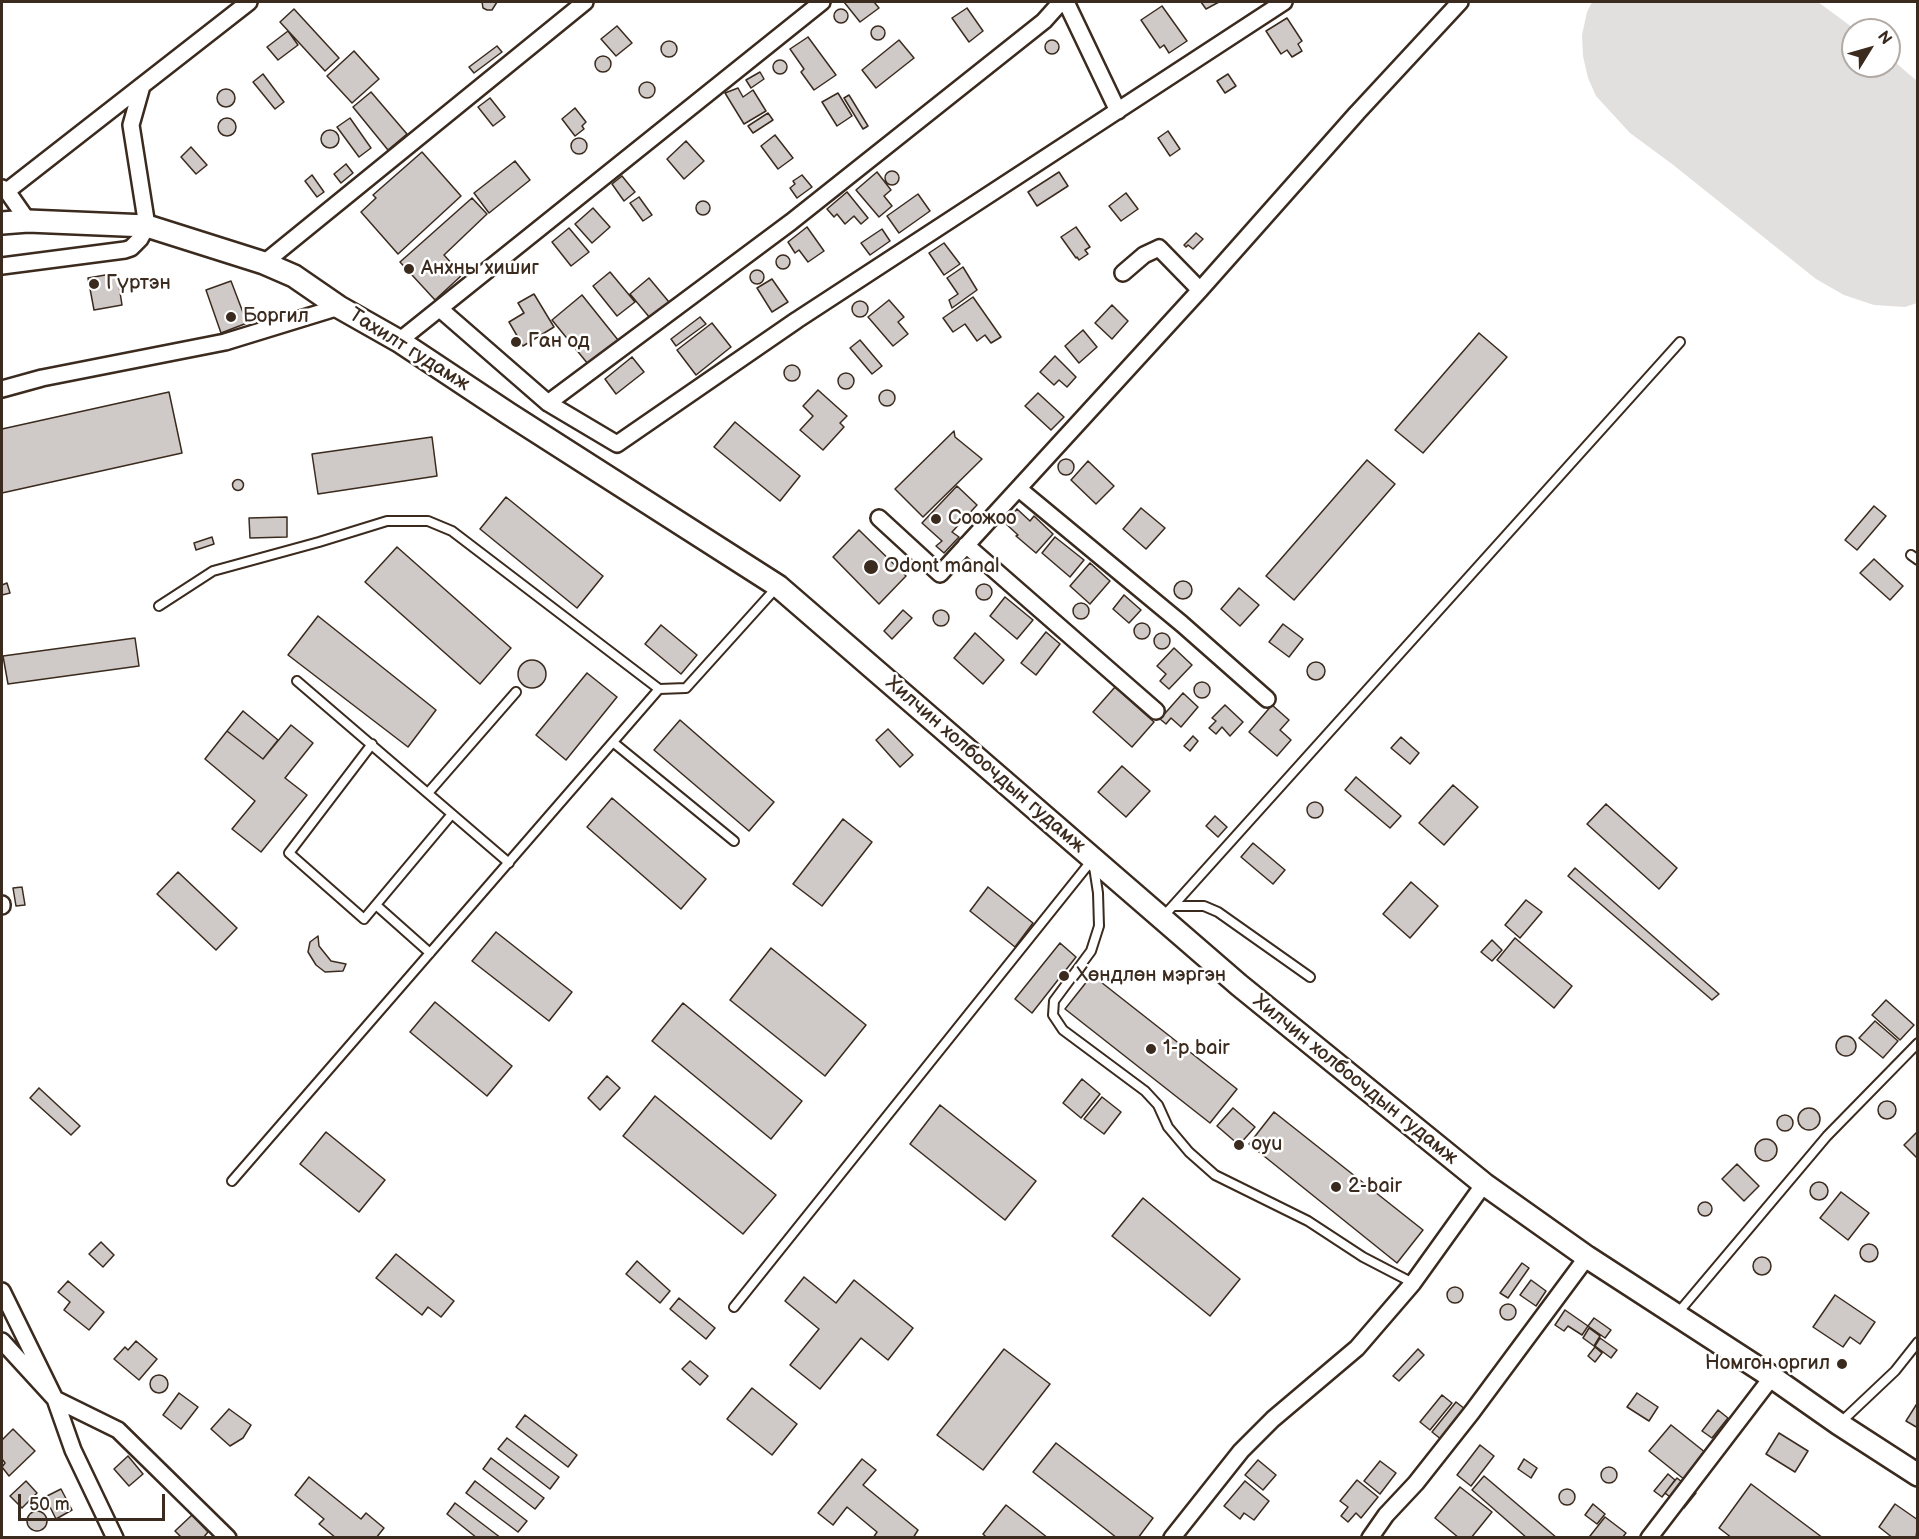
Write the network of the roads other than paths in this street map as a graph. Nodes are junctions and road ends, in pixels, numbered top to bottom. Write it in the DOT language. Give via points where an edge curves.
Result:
graph roads {
  1 [pos="249,2"];
  2 [pos="585,2"];
  3 [pos="822,2"];
  4 [pos="1061,2"];
  5 [pos="1066,2"];
  6 [pos="1284,2"];
  7 [pos="1460,2"];
  8 [pos="142,86"];
  9 [pos="1118,111"];
  10 [pos="4,189"];
  11 [pos="28,221"];
  12 [pos="2,223"];
  13 [pos="147,226"];
  14 [pos="264,263"];
  15 [pos="2,267"];
  16 [pos="1123,273"];
  17 [pos="1200,290"];
  18 [pos="339,307"];
  19 [pos="440,309"];
  20 [pos="399,340"];
  21 [pos="1680,342"];
  22 [pos="2,389"];
  23 [pos="548,403"];
  24 [pos="1019,489"];
  25 [pos="879,518"];
  26 [pos="966,545"];
  27 [pos="778,586"];
  28 [pos="159,606"];
  29 [pos="297,681"];
  30 [pos="659,689"];
  31 [pos="516,692"];
  32 [pos="1267,699"];
  33 [pos="1156,711"];
  34 [pos="614,743"];
  35 [pos="372,744"];
  36 [pos="428,793"];
  37 [pos="453,814"];
  38 [pos="734,841"];
  39 [pos="1093,859"];
  40 [pos="509,863"];
  41 [pos="376,904"];
  42 [pos="1167,913"];
  43 [pos="430,953"];
  44 [pos="1310,977"];
  45 [pos="1917,1043"];
  46 [pos="232,1181"];
  47 [pos="1484,1184"];
  48 [pos="1587,1257"];
  49 [pos="1413,1283"];
  50 [pos="2,1291"];
  51 [pos="734,1307"];
  52 [pos="1676,1315"];
  53 [pos="2,1341"];
  54 [pos="1917,1342"];
  55 [pos="1772,1377"];
  56 [pos="55,1399"];
  57 [pos="1839,1424"];
  58 [pos="1917,1475"];
  59 [pos="111,1536"];
  60 [pos="228,1538"];
  61 [pos="1172,1538"];
  62 [pos="1370,1538"];
  63 [pos="1649,1538"];
  1 -- 8 [label="street"];
  2 -- 14 [label="street"];
  3 -- 19 [label="street"];
  4 -- 23 [label="street" via="1044,21 791,222"];
  5 -- 9 [label="street"];
  6 -- 9 [label="street"];
  7 -- 17 [label="street"];
  8 -- 10 [label="street"];
  8 -- 13 [label="street" via="131,125"];
  9 -- 23 [label="street" via="797,320 617,444"];
  10 -- 11 [label="street"];
  11 -- 12 [label="main road, Тахилт гудамж"];
  11 -- 13 [label="main road, Тахилт гудамж"];
  13 -- 14 [label="main road, Тахилт гудамж"];
  13 -- 15 [label="street" via="140,239 125,250"];
  14 -- 18 [label="main road, Тахилт гудамж" via="294,276"];
  16 -- 17 [label="street" via="1159,248"];
  17 -- 24 [label="street"];
  18 -- 20 [label="main road, Тахилт гудамж"];
  18 -- 22 [label="street" via="225,342"];
  19 -- 20 [label="street"];
  19 -- 23 [label="street"];
  20 -- 27 [label="main road, Тахилт гудамж"];
  21 -- 42 [label="lane"];
  24 -- 26 [label="street"];
  24 -- 32 [label="street"];
  25 -- 26 [label="street" via="940,574"];
  26 -- 33 [label="street"];
  27 -- 30 [label="lane" via="686,688"];
  27 -- 39 [label="main road, Хилчин холбоочдын гудамж"];
  28 -- 30 [label="lane" via="213,571 387,521 428,521 452,531"];
  29 -- 35 [label="lane"];
  30 -- 34 [label="lane"];
  31 -- 36 [label="lane"];
  34 -- 38 [label="lane"];
  34 -- 40 [label="lane"];
  35 -- 36 [label="lane"];
  35 -- 41 [label="lane" via="289,853 364,919"];
  36 -- 37 [label="lane"];
  37 -- 40 [label="lane"];
  37 -- 41 [label="lane"];
  39 -- 42 [label="main road, Хилчин холбоочдын гудамж"];
  39 -- 49 [label="lane" via="1099,926 1091,951 1054,1001 1053,1015 1063,1030 1144,1091 1189,1152 1215,1175 1308,1221 1363,1257"];
  39 -- 51 [label="lane"];
  40 -- 43 [label="lane"];
  41 -- 43 [label="lane"];
  42 -- 44 [label="lane" via="1204,906 1218,912"];
  42 -- 47 [label="main road, Хилчин холбоочдын гудамж" via="1239,985"];
  43 -- 46 [label="lane"];
  45 -- 52 [label="lane" via="1827,1136"];
  47 -- 48 [label="main road, Хилчин холбоочдын гудамж"];
  47 -- 49 [label="street"];
  48 -- 52 [label="main road, Хилчин холбоочдын гудамж"];
  48 -- 62 [label="street" via="1472,1412"];
  49 -- 61 [label="street" via="1357,1348 1241,1451"];
  50 -- 56 [label="street"];
  52 -- 55 [label="main road, Хилчин холбоочдын гудамж"];
  53 -- 56 [label="street"];
  54 -- 57 [label="lane" via="1895,1371"];
  55 -- 57 [label="main road, Хилчин холбоочдын гудамж"];
  55 -- 63 [label="street"];
  56 -- 59 [label="street"];
  56 -- 60 [label="street" via="118,1430"];
  57 -- 58 [label="main road, Хилчин холбоочдын гудамж"];
}
